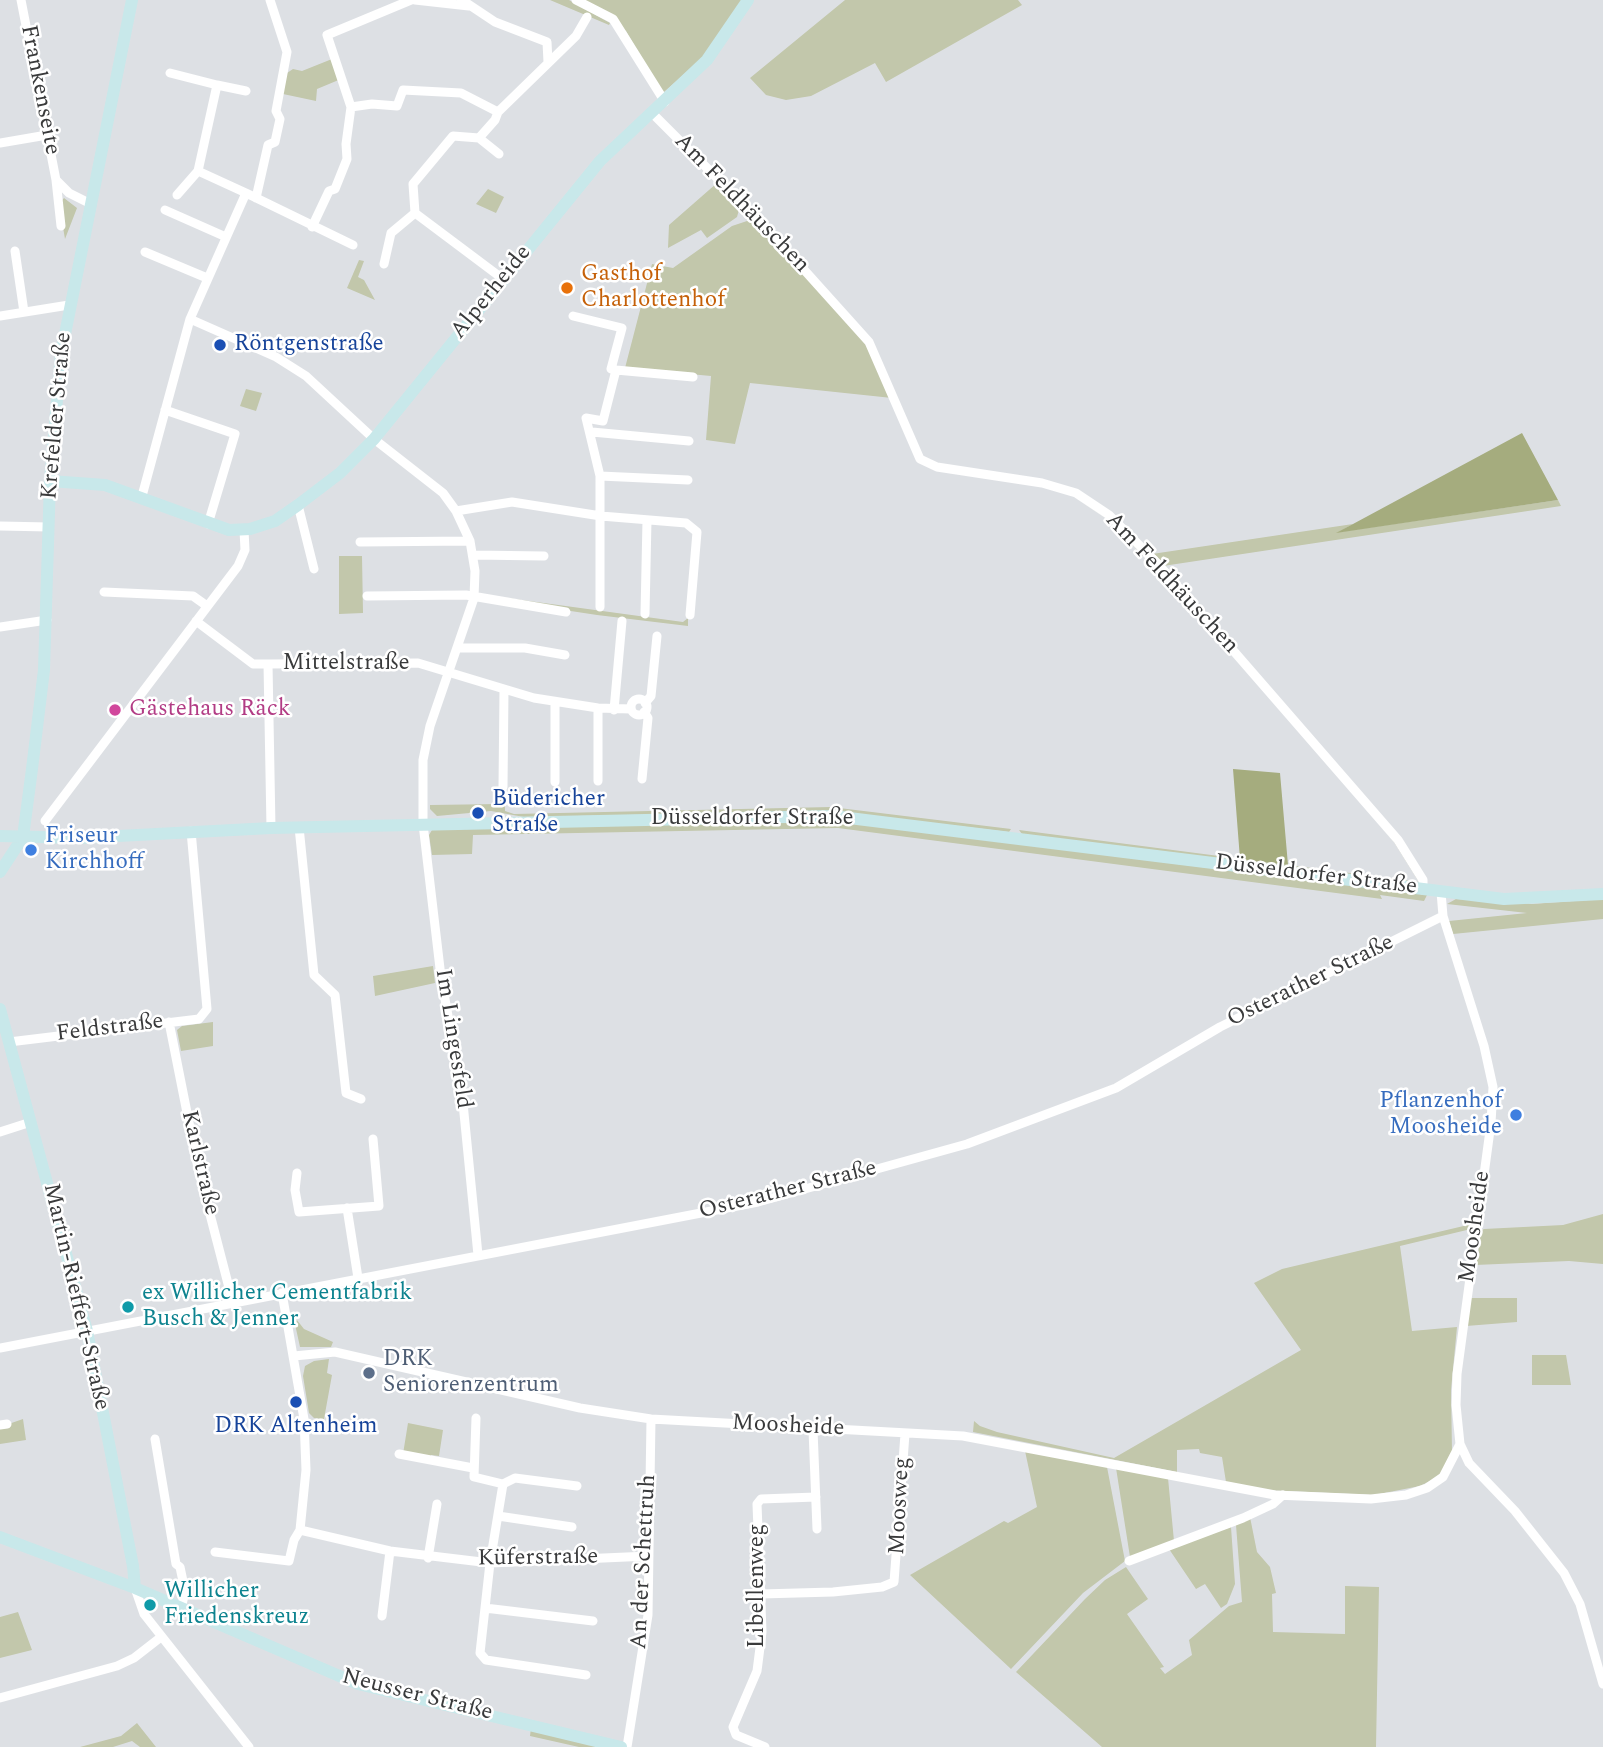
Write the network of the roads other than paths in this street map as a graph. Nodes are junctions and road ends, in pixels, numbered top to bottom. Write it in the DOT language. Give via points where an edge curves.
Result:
graph roads {
  1 [pos="21,0"];
  2 [pos="132,0"];
  3 [pos="271,0"];
  4 [pos="413,0"];
  5 [pos="462,0"];
  6 [pos="576,0"];
  7 [pos="748,0"];
  8 [pos="471,6"];
  9 [pos="587,17"];
  10 [pos="547,42"];
  11 [pos="565,48"];
  12 [pos="548,62"];
  13 [pos="170,73"];
  14 [pos="217,85"];
  15 [pos="246,91"];
  16 [pos="665,102"];
  17 [pos="351,107"];
  18 [pos="498,112"];
  19 [pos="652,113"];
  20 [pos="47,135"];
  21 [pos="479,138"];
  22 [pos="0,143"];
  23 [pos="499,154"];
  24 [pos="198,171"];
  25 [pos="56,180"];
  26 [pos="246,193"];
  27 [pos="177,195"];
  28 [pos="256,198"];
  29 [pos="89,203"];
  30 [pos="164,210"];
  31 [pos="415,214"];
  32 [pos="61,226"];
  33 [pos="312,227"];
  34 [pos="226,237"];
  35 [pos="353,245"];
  36 [pos="15,251"];
  37 [pos="145,252"];
  38 [pos="384,264"];
  39 [pos="207,278"];
  40 [pos="503,279"];
  41 [pos="69,305"];
  42 [pos="24,312"];
  43 [pos="0,316"];
  44 [pos="573,316"];
  45 [pos="190,319"];
  46 [pos="616,370"];
  47 [pos="693,377"];
  48 [pos="165,410"];
  49 [pos="592,432"];
  50 [pos="374,439"];
  51 [pos="690,441"];
  52 [pos="600,476"];
  53 [pos="688,480"];
  54 [pos="50,481"];
  55 [pos="142,496"];
  56 [pos="298,505"];
  57 [pos="456,511"];
  58 [pos="601,516"];
  59 [pos="647,520"];
  60 [pos="208,524"];
  61 [pos="0,526"];
  62 [pos="49,527"];
  63 [pos="244,530"];
  64 [pos="470,541"];
  65 [pos="360,542"];
  66 [pos="474,555"];
  67 [pos="544,556"];
  68 [pos="314,569"];
  69 [pos="104,592"];
  70 [pos="367,596"];
  71 [pos="474,598"];
  72 [pos="207,606"];
  73 [pos="600,607"];
  74 [pos="566,612"];
  75 [pos="645,614"];
  76 [pos="690,615"];
  77 [pos="47,620"];
  78 [pos="196,621"];
  79 [pos="622,621"];
  80 [pos="0,627"];
  81 [pos="657,636"];
  82 [pos="459,648"];
  83 [pos="565,656"];
  84 [pos="268,664"];
  85 [pos="451,671"];
  86 [pos="504,690"];
  87 [pos="555,702"];
  88 [pos="645,707"];
  89 [pos="598,708"];
  90 [pos="614,710"];
  91 [pos="642,779"];
  92 [pos="598,781"];
  93 [pos="555,782"];
  94 [pos="503,787"];
  95 [pos="45,821"];
  96 [pos="423,824"];
  97 [pos="299,827"];
  98 [pos="271,828"];
  99 [pos="191,831"];
  100 [pos="0,836"];
  101 [pos="23,837"];
  102 [pos="0,872"];
  103 [pos="1423,890"];
  104 [pos="1441,892"];
  105 [pos="1603,894"];
  106 [pos="1443,916"];
  107 [pos="0,1009"];
  108 [pos="169,1022"];
  109 [pos="9,1042"];
  110 [pos="361,1099"];
  111 [pos="31,1122"];
  112 [pos="0,1132"];
  113 [pos="373,1139"];
  114 [pos="296,1173"];
  115 [pos="347,1208"];
  116 [pos="478,1255"];
  117 [pos="358,1278"];
  118 [pos="282,1293"];
  119 [pos="233,1303"];
  120 [pos="87,1331"];
  121 [pos="0,1348"];
  122 [pos="294,1356"];
  123 [pos="476,1418"];
  124 [pos="650,1419"];
  125 [pos="813,1430"];
  126 [pos="905,1434"];
  127 [pos="155,1439"];
  128 [pos="1460,1444"];
  129 [pos="399,1454"];
  130 [pos="473,1468"];
  131 [pos="503,1484"];
  132 [pos="577,1486"];
  133 [pos="1283,1495"];
  134 [pos="816,1497"];
  135 [pos="437,1504"];
  136 [pos="498,1516"];
  137 [pos="572,1527"];
  138 [pos="817,1529"];
  139 [pos="300,1530"];
  140 [pos="0,1537"];
  141 [pos="390,1551"];
  142 [pos="215,1552"];
  143 [pos="649,1556"];
  144 [pos="428,1558"];
  145 [pos="1129,1561"];
  146 [pos="490,1563"];
  147 [pos="135,1588"];
  148 [pos="761,1594"];
  149 [pos="485,1608"];
  150 [pos="181,1609"];
  151 [pos="382,1616"];
  152 [pos="593,1620"];
  153 [pos="161,1637"];
  154 [pos="586,1675"];
  155 [pos="1603,1684"];
  156 [pos="0,1698"];
  157 [pos="248,1747"];
  158 [pos="621,1747"];
  159 [pos="627,1747"];
  160 [pos="765,1747"];
  1 -- 20 [label="street, Frankenseite"];
  2 -- 29 [label="street, Krefelder Straße"];
  3 -- 28 [label="street" via="288,52 276,110 280,120 275,142 268,145"];
  4 -- 8 [label="street"];
  4 -- 17 [label="street" via="327,35"];
  5 -- 8 [label="street"];
  6 -- 16 [label="street" via="613,19"];
  7 -- 16 [label="street, Alperheide" via="716,49"];
  8 -- 10 [label="street" via="495,22"];
  9 -- 11 [label="street"];
  10 -- 11 [label="street"];
  10 -- 12 [label="street"];
  11 -- 12 [label="street"];
  12 -- 18 [label="street"];
  13 -- 14 [label="street"];
  14 -- 15 [label="street"];
  14 -- 24 [label="street"];
  16 -- 19 [label="street, Alperheide"];
  17 -- 18 [label="street" via="397,106 403,90 461,93"];
  17 -- 33 [label="street" via="347,159"];
  18 -- 21 [label="street"];
  19 -- 40 [label="street, Alperheide" via="600,161"];
  19 -- 103 [label="street, Am Feldhäuschen" via="762,223 869,342 920,459 937,467 1042,483 1076,493 1109,515 1158,564 1398,840 1423,880"];
  20 -- 22 [label="street"];
  20 -- 25 [label="street, Frankenseite"];
  21 -- 23 [label="street"];
  21 -- 31 [label="street" via="453,136 413,184"];
  24 -- 26 [label="street"];
  24 -- 27 [label="street"];
  25 -- 29 [label="street, Frankenseite"];
  25 -- 32 [label="street, Frankenseite"];
  26 -- 28 [label="street"];
  26 -- 34 [label="street"];
  28 -- 33 [label="street"];
  29 -- 41 [label="street, Krefelder Straße"];
  30 -- 34 [label="street"];
  31 -- 38 [label="street" via="391,233"];
  31 -- 40 [label="street"];
  33 -- 35 [label="street"];
  34 -- 39 [label="street"];
  36 -- 42 [label="street"];
  37 -- 39 [label="street"];
  39 -- 45 [label="street"];
  40 -- 50 [label="street, Alperheide"];
  41 -- 42 [label="street"];
  41 -- 54 [label="street, Krefelder Straße" via="55,394"];
  42 -- 43 [label="street"];
  44 -- 46 [label="street" via="622,328 611,369"];
  45 -- 48 [label="street"];
  45 -- 50 [label="street" via="292,366"];
  46 -- 47 [label="street"];
  46 -- 49 [label="street" via="603,421 586,418"];
  48 -- 55 [label="street"];
  48 -- 60 [label="street" via="235,434"];
  49 -- 51 [label="street"];
  49 -- 52 [label="street"];
  50 -- 56 [label="street, Alperheide"];
  50 -- 57 [label="street" via="431,482"];
  52 -- 53 [label="street"];
  52 -- 58 [label="street"];
  54 -- 55 [label="street" via="105,485"];
  54 -- 62 [label="street, Krefelder Straße"];
  55 -- 60 [label="street"];
  56 -- 63 [label="street, Alperheide" via="275,521"];
  56 -- 68 [label="street"];
  57 -- 58 [label="street" via="512,502"];
  57 -- 64 [label="street"];
  58 -- 59 [label="street"];
  58 -- 73 [label="street"];
  59 -- 75 [label="street"];
  59 -- 76 [label="street" via="686,523 697,532"];
  60 -- 63 [label="street"];
  61 -- 62 [label="street"];
  62 -- 77 [label="street, Krefelder Straße"];
  63 -- 72 [label="street" via="245,550 238,566"];
  64 -- 65 [label="street"];
  64 -- 66 [label="street"];
  66 -- 67 [label="street"];
  66 -- 71 [label="street"];
  69 -- 72 [label="street" via="193,596"];
  70 -- 71 [label="street"];
  71 -- 74 [label="street"];
  71 -- 82 [label="street"];
  72 -- 78 [label="street"];
  77 -- 80 [label="street"];
  77 -- 101 [label="street, Krefelder Straße"];
  78 -- 84 [label="street, Mittelstraße" via="253,664"];
  78 -- 95 [label="street"];
  79 -- 90 [label="street"];
  81 -- 88 [label="street"];
  82 -- 83 [label="street" via="525,648"];
  82 -- 85 [label="street"];
  84 -- 85 [label="street, Mittelstraße" via="418,663"];
  84 -- 98 [label="street, Mittelstraße"];
  85 -- 86 [label="street, Mittelstraße"];
  85 -- 96 [label="street" via="430,726 423,761"];
  86 -- 87 [label="street, Mittelstraße"];
  86 -- 94 [label="street"];
  87 -- 89 [label="street, Mittelstraße"];
  87 -- 93 [label="street"];
  88 -- 90 [label="street, Mittelstraße" via="635,700 631,709"];
  88 -- 91 [label="street"];
  89 -- 90 [label="street, Mittelstraße"];
  89 -- 92 [label="street"];
  96 -- 97 [label="street, Düsseldorfer Straße"];
  96 -- 103 [label="street, Düsseldorfer Straße" via="833,816"];
  96 -- 116 [label="street, Im Lingesfeld" via="441,977 462,1093"];
  97 -- 98 [label="street, Düsseldorfer Straße"];
  97 -- 110 [label="street" via="314,975 335,995 346,1093"];
  98 -- 99 [label="street, Düsseldorfer Straße"];
  99 -- 101 [label="street, Düsseldorfer Straße"];
  99 -- 108 [label="street, Feldstraße" via="207,1009 199,1018"];
  100 -- 101 [label="street, Düsseldorfer Straße"];
  101 -- 102 [label="street"];
  103 -- 104 [label="street, Düsseldorfer Straße"];
  104 -- 105 [label="street, Düsseldorfer Straße" via="1504,899"];
  104 -- 106 [label="street, Moosheide"];
  106 -- 116 [label="street, Osterather Straße" via="1220,1027 1116,1088 983,1138 771,1199"];
  106 -- 128 [label="street, Moosheide" via="1493,1087 1456,1386"];
  107 -- 109 [label="street, Martin-Rieffert-Straße"];
  108 -- 109 [label="street, Feldstraße"];
  108 -- 119 [label="street, Karlstraße" via="198,1168"];
  109 -- 111 [label="street, Martin-Rieffert-Straße"];
  111 -- 112 [label="street"];
  111 -- 120 [label="street, Martin-Rieffert-Straße"];
  113 -- 115 [label="street" via="379,1206"];
  114 -- 115 [label="street" via="299,1212"];
  115 -- 117 [label="street"];
  116 -- 117 [label="street, Osterather Straße"];
  117 -- 118 [label="street, Osterather Straße"];
  118 -- 119 [label="street, Osterather Straße"];
  118 -- 122 [label="street"];
  119 -- 120 [label="street, Osterather Straße"];
  120 -- 121 [label="street, Osterather Straße"];
  120 -- 147 [label="street, Martin-Rieffert-Straße"];
  122 -- 124 [label="street, Moosheide" via="335,1352 580,1408"];
  122 -- 139 [label="street" via="306,1457"];
  123 -- 130 [label="street"];
  124 -- 125 [label="street, Moosheide"];
  124 -- 143 [label="street, An der Schettruh"];
  125 -- 126 [label="street, Moosheide"];
  125 -- 134 [label="street"];
  126 -- 133 [label="street, Moosheide" via="962,1436"];
  126 -- 148 [label="street, Moosweg" via="896,1578 875,1588"];
  127 -- 150 [label="street" via="176,1564 186,1594"];
  128 -- 133 [label="street, Moosheide" via="1443,1477 1406,1495 1371,1499"];
  128 -- 155 [label="street, Moosheide" via="1469,1463 1564,1573 1581,1609"];
  129 -- 130 [label="street"];
  130 -- 131 [label="street" via="474,1477"];
  131 -- 132 [label="street" via="515,1478"];
  131 -- 136 [label="street"];
  133 -- 145 [label="street" via="1233,1523"];
  134 -- 138 [label="street"];
  134 -- 148 [label="street, Libellenweg" via="761,1499 757,1504"];
  135 -- 144 [label="street"];
  136 -- 137 [label="street"];
  136 -- 146 [label="street"];
  139 -- 141 [label="street, Küferstraße"];
  139 -- 142 [label="street" via="289,1561"];
  140 -- 147 [label="street, Neusser Straße"];
  141 -- 144 [label="street, Küferstraße"];
  141 -- 151 [label="street"];
  143 -- 146 [label="street, Küferstraße"];
  143 -- 159 [label="street, An der Schettruh" via="648,1615"];
  144 -- 146 [label="street, Küferstraße"];
  146 -- 149 [label="street"];
  147 -- 150 [label="street, Neusser Straße"];
  147 -- 153 [label="street" via="141,1610"];
  148 -- 160 [label="street, Libellenweg" via="757,1671 733,1727 736,1735"];
  149 -- 152 [label="street"];
  149 -- 154 [label="street" via="480,1653 486,1660"];
  150 -- 158 [label="street, Neusser Straße" via="358,1684"];
  153 -- 156 [label="street" via="117,1666"];
  153 -- 157 [label="street"];
}
